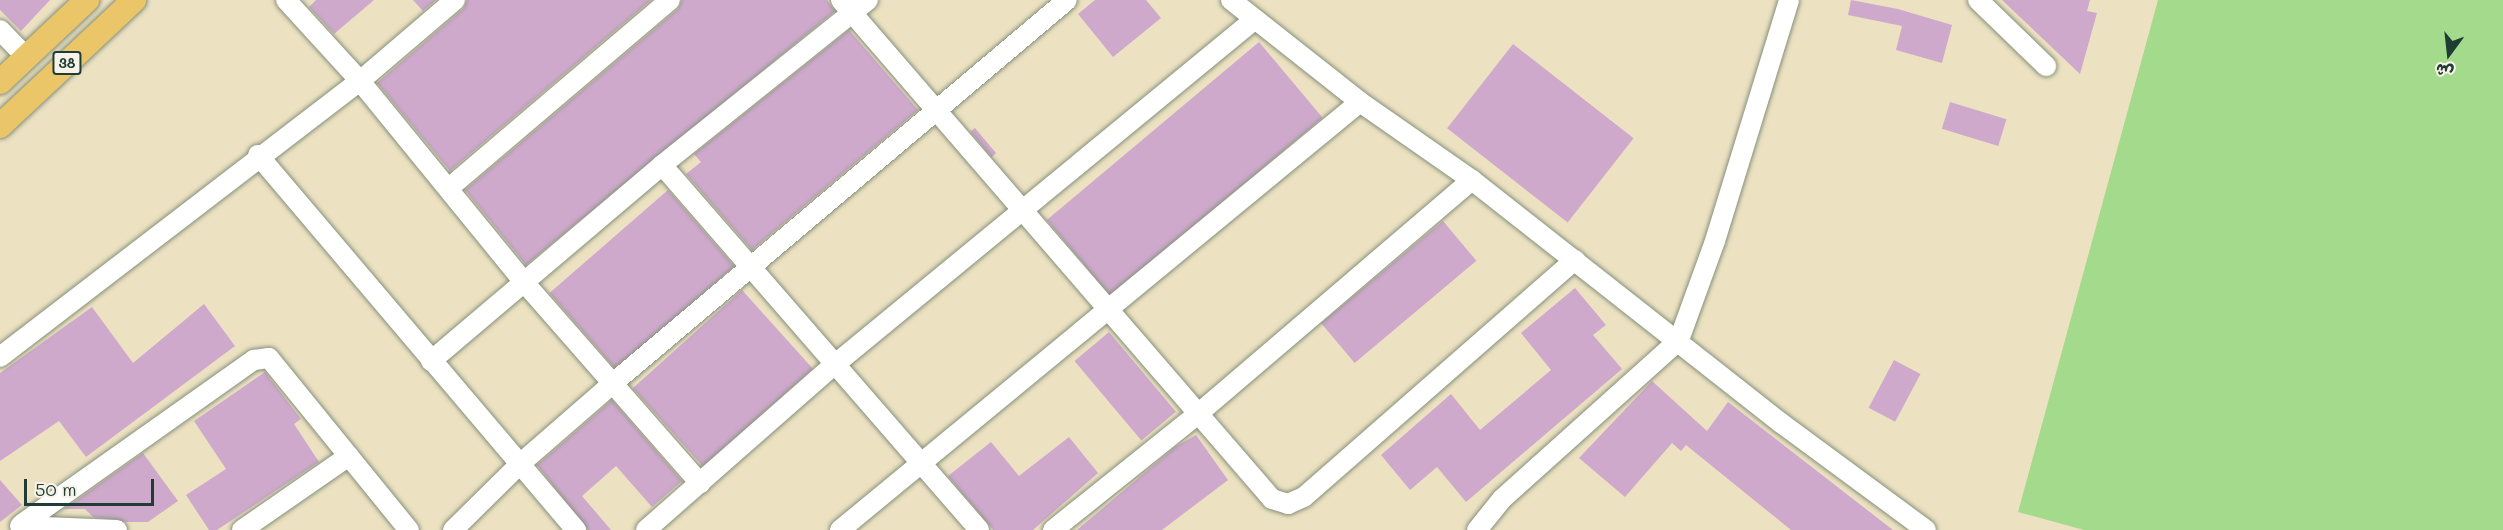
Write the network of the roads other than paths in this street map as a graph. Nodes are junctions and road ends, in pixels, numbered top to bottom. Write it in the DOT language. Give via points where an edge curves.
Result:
graph roads {
  1 [pos="87,0"];
  2 [pos="134,0"];
  3 [pos="455,0"];
  4 [pos="670,0"];
  5 [pos="868,0"];
  6 [pos="1067,0"];
  7 [pos="1231,0"];
  8 [pos="1789,0"];
  9 [pos="1978,0"];
  10 [pos="291,2"];
  11 [pos="847,6"];
  12 [pos="1255,19"];
  13 [pos="0,30"];
  14 [pos="26,57"];
  15 [pos="2046,66"];
  16 [pos="360,81"];
  17 [pos="0,82"];
  18 [pos="1360,102"];
  19 [pos="936,112"];
  20 [pos="0,126"];
  21 [pos="258,155"];
  22 [pos="662,165"];
  23 [pos="1472,180"];
  24 [pos="449,188"];
  25 [pos="1024,210"];
  26 [pos="1575,260"];
  27 [pos="748,268"];
  28 [pos="524,281"];
  29 [pos="1108,310"];
  30 [pos="1679,340"];
  31 [pos="0,357"];
  32 [pos="431,361"];
  33 [pos="833,366"];
  34 [pos="612,384"];
  35 [pos="1198,413"];
  36 [pos="349,456"];
  37 [pos="918,462"];
  38 [pos="520,464"];
  39 [pos="700,483"];
  40 [pos="17,527"];
  41 [pos="117,530"];
  42 [pos="242,530"];
  43 [pos="409,530"];
  44 [pos="453,530"];
  45 [pos="576,530"];
  46 [pos="646,530"];
  47 [pos="840,530"];
  48 [pos="979,530"];
  49 [pos="1053,530"];
  50 [pos="1478,530"];
  51 [pos="1926,530"];
  1 -- 14 [label="main road, 38"];
  2 -- 20 [label="main road, 38"];
  3 -- 16 [label="street"];
  4 -- 24 [label="street"];
  5 -- 11 [label="street"];
  6 -- 19 [label="street"];
  7 -- 12 [label="street"];
  8 -- 30 [label="street" via="1715,241"];
  9 -- 15 [label="street"];
  10 -- 16 [label="street"];
  11 -- 19 [label="street"];
  11 -- 22 [label="street"];
  12 -- 18 [label="street"];
  12 -- 25 [label="street"];
  13 -- 14 [label="street"];
  14 -- 17 [label="main road, 38"];
  16 -- 21 [label="street"];
  16 -- 24 [label="street"];
  18 -- 23 [label="street"];
  18 -- 29 [label="street"];
  19 -- 25 [label="street"];
  19 -- 27 [label="street"];
  21 -- 31 [label="street" via="111,274"];
  21 -- 32 [label="street"];
  22 -- 27 [label="street"];
  22 -- 28 [label="street"];
  23 -- 26 [label="street"];
  23 -- 35 [label="street"];
  24 -- 28 [label="street"];
  25 -- 29 [label="street"];
  25 -- 33 [label="street"];
  26 -- 30 [label="street"];
  26 -- 35 [label="street" via="1304,496 1288,504 1272,499"];
  27 -- 33 [label="street"];
  27 -- 34 [label="street"];
  28 -- 32 [label="street"];
  28 -- 34 [label="street"];
  29 -- 35 [label="street"];
  29 -- 37 [label="street"];
  30 -- 50 [label="street" via="1502,499"];
  30 -- 51 [label="street" via="1781,423"];
  32 -- 38 [label="street"];
  33 -- 37 [label="street"];
  33 -- 39 [label="street"];
  34 -- 38 [label="street"];
  34 -- 39 [label="street"];
  35 -- 49 [label="street"];
  36 -- 40 [label="street" via="283,370 269,358 254,360"];
  36 -- 42 [label="street"];
  36 -- 43 [label="street"];
  37 -- 47 [label="street"];
  37 -- 48 [label="street"];
  38 -- 44 [label="street"];
  38 -- 45 [label="street"];
  39 -- 46 [label="street"];
  40 -- 41 [label="street"];
}
